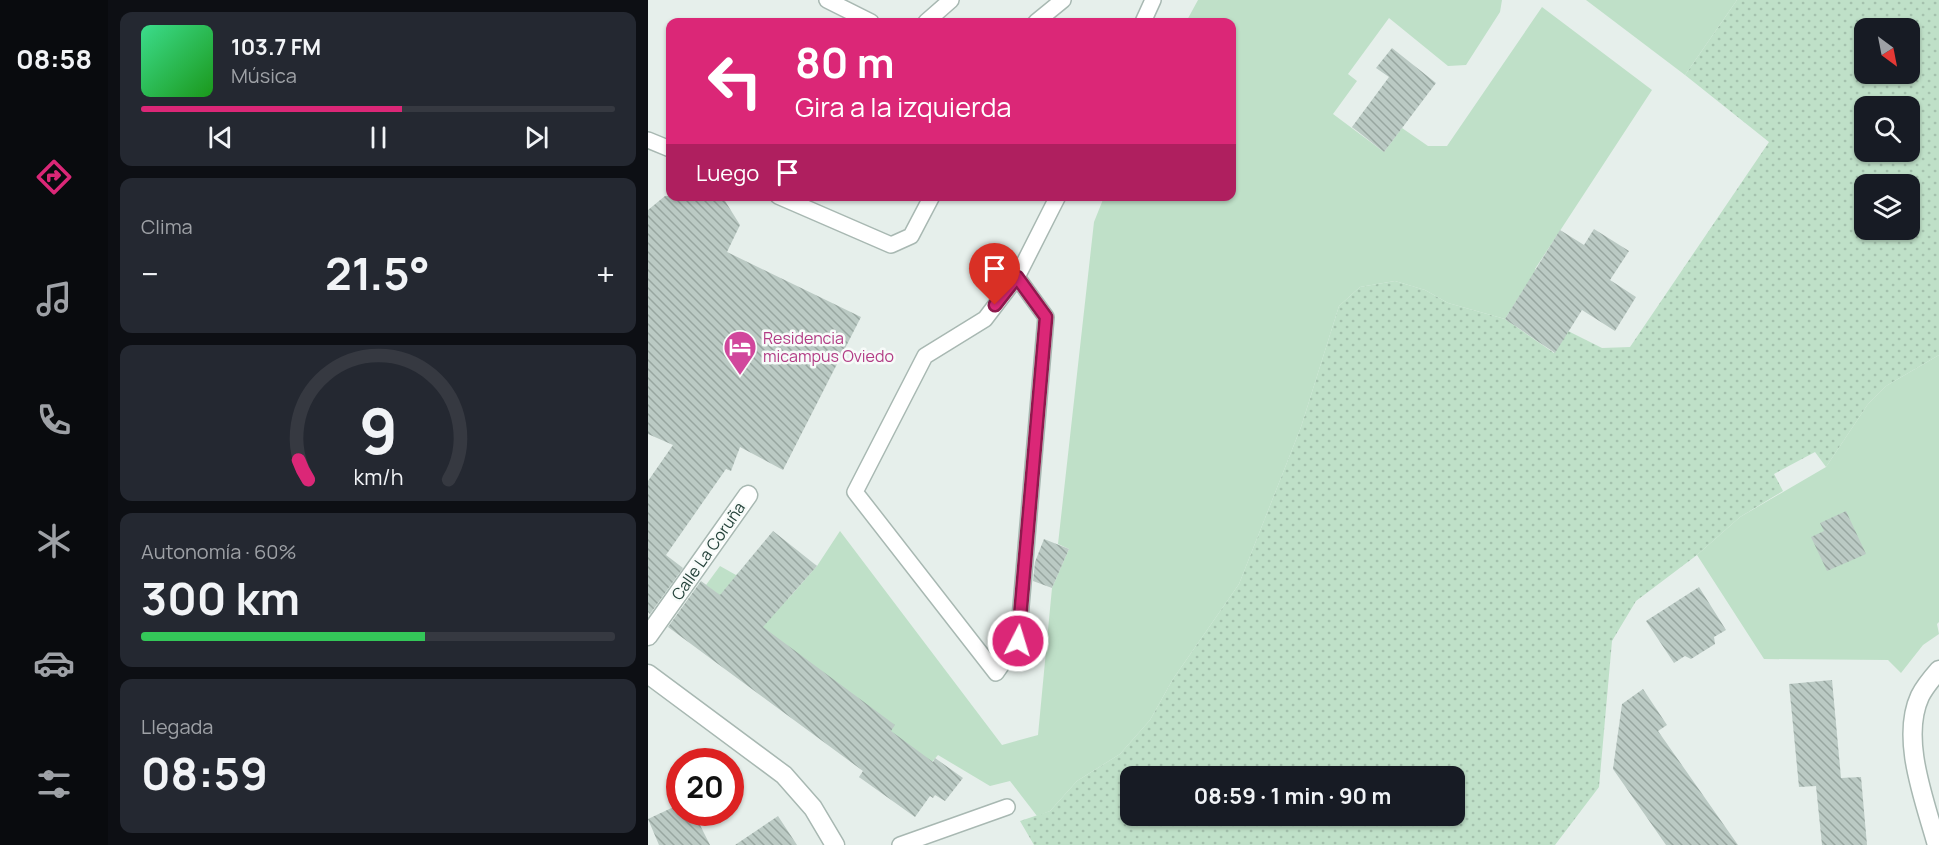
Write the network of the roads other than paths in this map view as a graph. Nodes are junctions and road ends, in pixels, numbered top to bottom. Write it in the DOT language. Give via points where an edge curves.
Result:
graph roads {
  1 [pos="826,0"];
  2 [pos="951,0"];
  3 [pos="1063,0"];
  4 [pos="1153,0"];
  5 [pos="863,18"];
  6 [pos="931,18"];
  7 [pos="1041,18"];
  8 [pos="1145,18"];
  9 [pos="648,140"];
  10 [pos="666,147"];
  11 [pos="790,201"];
  12 [pos="929,201"];
  13 [pos="1055,201"];
  14 [pos="1017,277"];
  15 [pos="748,495"];
  16 [pos="648,636"];
  17 [pos="1939,670"];
  18 [pos="648,675"];
  19 [pos="1007,807"];
  20 [pos="835,845"];
  21 [pos="900,845"];
  22 [pos="1937,845"];
  1 -- 5 [label="lane"];
  2 -- 6 [label="lane"];
  3 -- 7 [label="lane"];
  4 -- 8 [label="lane"];
  9 -- 10 [label="lane"];
  11 -- 12 [label="lane" via="891,244 911,236"];
  13 -- 14 [label="lane"];
  14 -- 14 [label="lane" via="985,319 925,356 855,492 996,673 1018,641 1046,317"];
  15 -- 16 [label="street, Calle La Coruña"];
  17 -- 22 [label="street" via="1920,696 1912,728 1912,751"];
  18 -- 20 [label="street" via="784,775 813,808"];
  19 -- 21 [label="lane"];
}
